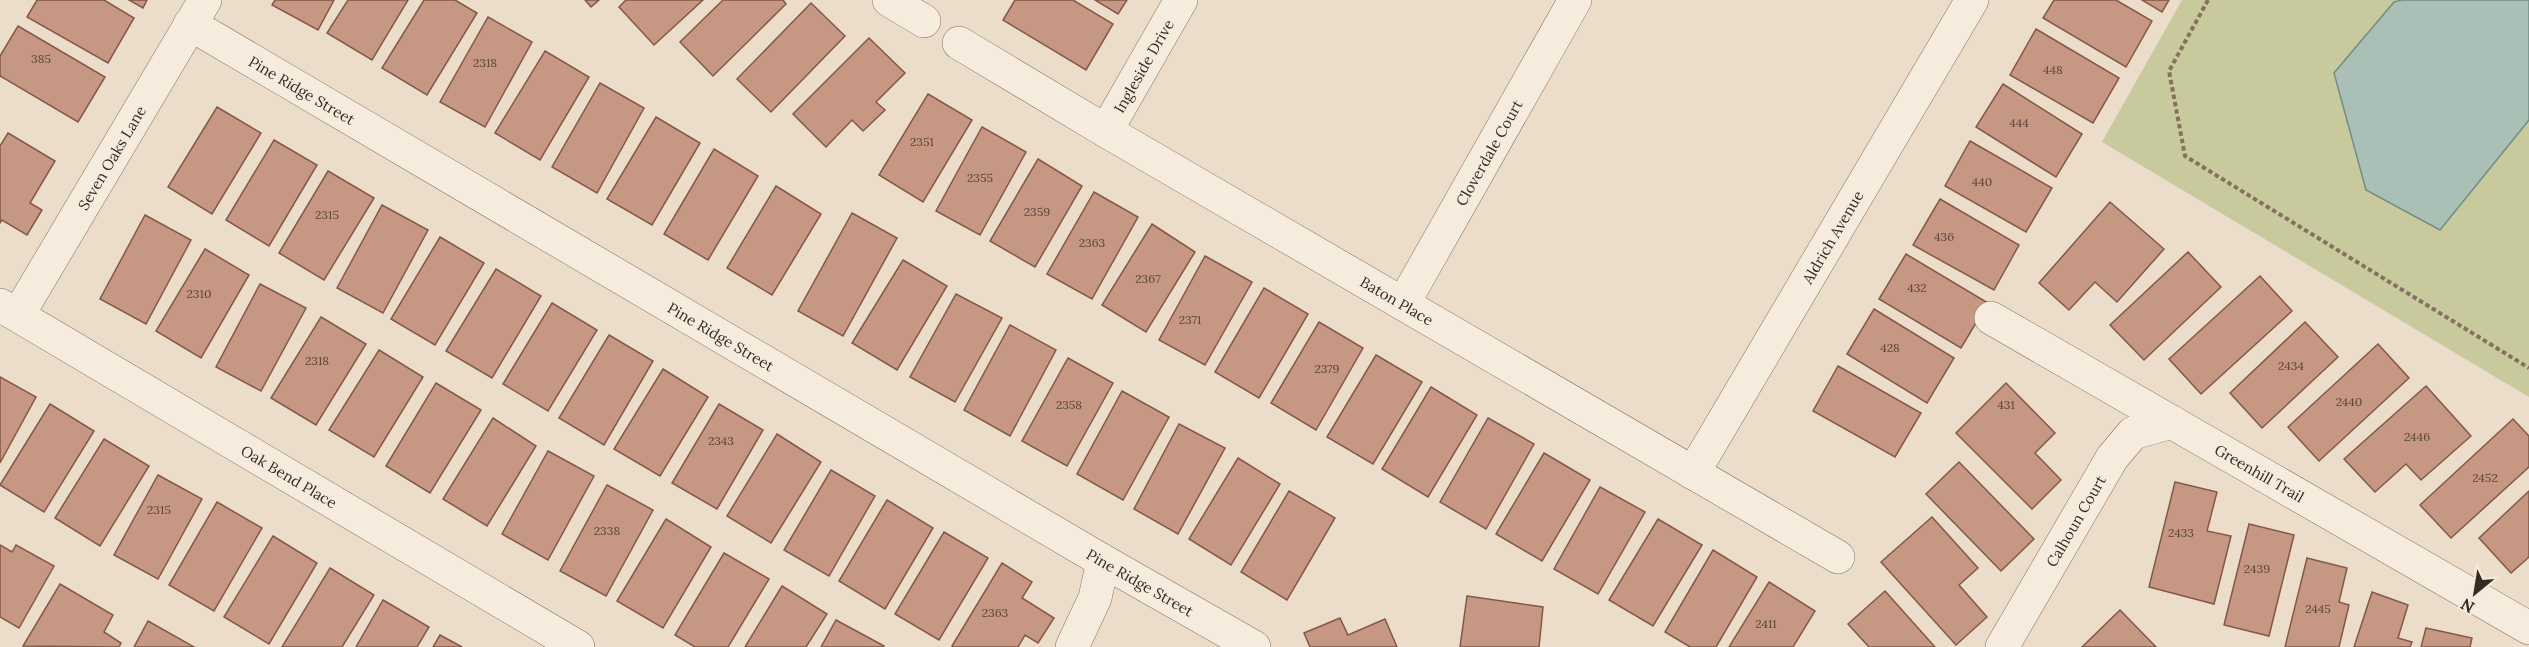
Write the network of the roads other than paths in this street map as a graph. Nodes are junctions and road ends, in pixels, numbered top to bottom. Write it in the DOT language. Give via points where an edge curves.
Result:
graph roads {
  1 [pos="889,0"];
  2 [pos="1181,0"];
  3 [pos="1575,0"];
  4 [pos="1959,4"];
  5 [pos="198,12"];
  6 [pos="924,21"];
  7 [pos="959,42"];
  8 [pos="1106,131"];
  9 [pos="1403,304"];
  10 [pos="9,310"];
  11 [pos="1991,318"];
  12 [pos="2172,422"];
  13 [pos="1693,473"];
  14 [pos="1838,557"];
  15 [pos="1103,561"];
  16 [pos="2529,628"];
  17 [pos="578,647"];
  18 [pos="1072,647"];
  19 [pos="1254,647"];
  20 [pos="2002,647"];
  1 -- 6 [label="street"];
  2 -- 8 [label="street, Ingleside Drive"];
  3 -- 9 [label="street, Cloverdale Court"];
  4 -- 13 [label="street, Aldrich Avenue"];
  5 -- 10 [label="street, Seven Oaks Lane"];
  5 -- 15 [label="street, Pine Ridge Street"];
  7 -- 8 [label="street, Baton Place"];
  8 -- 9 [label="street, Baton Place"];
  9 -- 13 [label="street, Baton Place"];
  10 -- 17 [label="street, Oak Bend Place"];
  11 -- 12 [label="street, Greenhill Trail"];
  12 -- 16 [label="street, Greenhill Trail"];
  12 -- 20 [label="street, Calhoun Court" via="2133,433 2112,459"];
  13 -- 14 [label="street, Baton Place"];
  15 -- 18 [label="street" via="1095,598"];
  15 -- 19 [label="street, Pine Ridge Street"];
}
